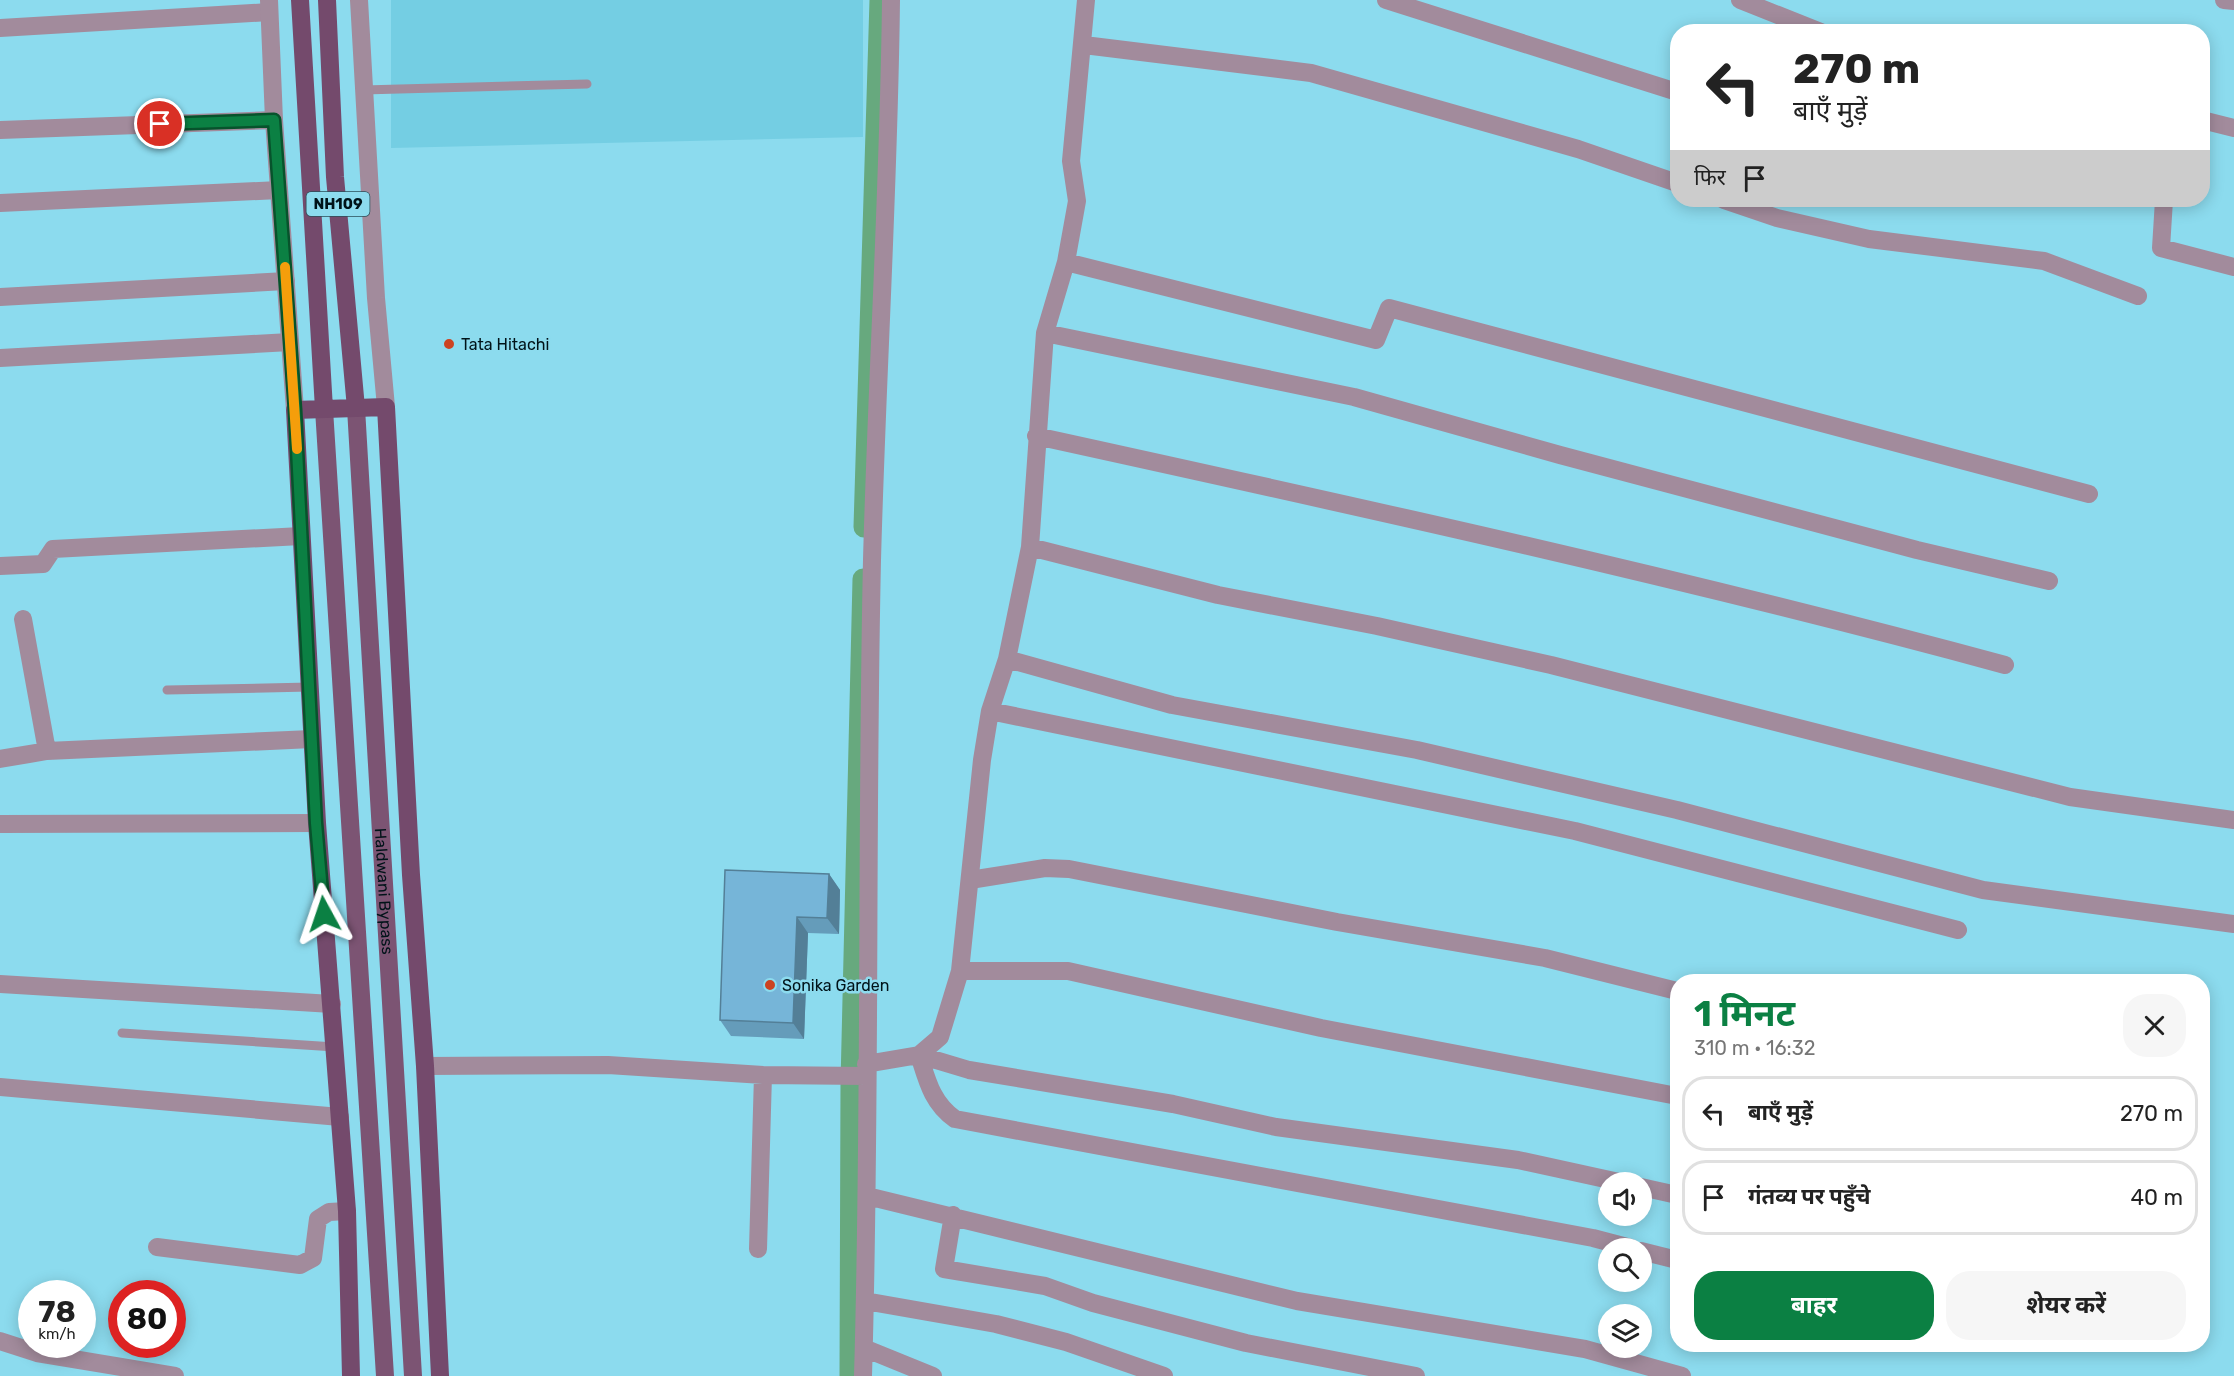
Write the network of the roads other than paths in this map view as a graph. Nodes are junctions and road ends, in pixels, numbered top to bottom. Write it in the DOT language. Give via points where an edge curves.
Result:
graph roads {
  1 [pos="300,0"];
  2 [pos="327,0"];
  3 [pos="360,0"];
  4 [pos="891,0"];
  5 [pos="1086,0"];
  6 [pos="1386,0"];
  7 [pos="1740,0"];
  8 [pos="2224,0"];
  9 [pos="2234,1"];
  10 [pos="269,6"];
  11 [pos="1801,24"];
  12 [pos="0,28"];
  13 [pos="1084,45"];
  14 [pos="587,84"];
  15 [pos="363,90"];
  16 [pos="1670,90"];
  17 [pos="274,120"];
  18 [pos="2210,122"];
  19 [pos="2234,128"];
  20 [pos="0,130"];
  21 [pos="1670,181"];
  22 [pos="279,190"];
  23 [pos="0,203"];
  24 [pos="1745,207"];
  25 [pos="2164,207"];
  26 [pos="1066,262"];
  27 [pos="2234,267"];
  28 [pos="286,280"];
  29 [pos="2138,296"];
  30 [pos="0,297"];
  31 [pos="1046,333"];
  32 [pos="290,342"];
  33 [pos="0,358"];
  34 [pos="386,407"];
  35 [pos="356,408"];
  36 [pos="324,409"];
  37 [pos="295,410"];
  38 [pos="1036,436"];
  39 [pos="2089,494"];
  40 [pos="301,536"];
  41 [pos="1030,547"];
  42 [pos="0,566"];
  43 [pos="2049,581"];
  44 [pos="23,619"];
  45 [pos="1007,659"];
  46 [pos="2005,664"];
  47 [pos="310,687"];
  48 [pos="167,690"];
  49 [pos="990,711"];
  50 [pos="312,739"];
  51 [pos="47,751"];
  52 [pos="0,759"];
  53 [pos="2234,820"];
  54 [pos="316,823"];
  55 [pos="0,824"];
  56 [pos="970,880"];
  57 [pos="2234,924"];
  58 [pos="1958,930"];
  59 [pos="960,971"];
  60 [pos="0,984"];
  61 [pos="1670,989"];
  62 [pos="332,1004"];
  63 [pos="122,1033"];
  64 [pos="335,1047"];
  65 [pos="919,1054"];
  66 [pos="425,1066"];
  67 [pos="859,1072"];
  68 [pos="763,1075"];
  69 [pos="0,1087"];
  70 [pos="1670,1095"];
  71 [pos="340,1117"];
  72 [pos="1598,1177"];
  73 [pos="1652,1189"];
  74 [pos="1670,1193"];
  75 [pos="867,1196"];
  76 [pos="347,1211"];
  77 [pos="953,1215"];
  78 [pos="1598,1240"];
  79 [pos="157,1247"];
  80 [pos="758,1249"];
  81 [pos="1652,1254"];
  82 [pos="1670,1258"];
  83 [pos="865,1301"];
  84 [pos="0,1341"];
  85 [pos="864,1347"];
  86 [pos="175,1376"];
  87 [pos="351,1376"];
  88 [pos="385,1376"];
  89 [pos="413,1376"];
  90 [pos="440,1376"];
  91 [pos="864,1376"];
  92 [pos="933,1376"];
  93 [pos="1164,1376"];
  94 [pos="1416,1376"];
  95 [pos="1682,1376"];
  1 -- 36 [label="highway, NH109"];
  2 -- 35 [label="highway, NH109" via="335,177"];
  3 -- 15 [label="street"];
  4 -- 67 [label="street"];
  5 -- 13 [label="street"];
  6 -- 16 [label="street"];
  7 -- 11 [label="street"];
  8 -- 9 [label="street"];
  10 -- 12 [label="street"];
  10 -- 17 [label="street"];
  13 -- 21 [label="street" via="1311,72 1578,148"];
  13 -- 26 [label="street" via="1071,161 1077,201"];
  14 -- 15 [label="lane"];
  15 -- 34 [label="street"];
  17 -- 20 [label="street"];
  17 -- 22 [label="street"];
  18 -- 19 [label="street"];
  22 -- 23 [label="street"];
  22 -- 28 [label="street"];
  24 -- 29 [label="street" via="1869,239 2044,261"];
  25 -- 27 [label="street" via="2161,248"];
  26 -- 31 [label="street"];
  26 -- 39 [label="street" via="1376,340 1389,308"];
  28 -- 30 [label="street"];
  28 -- 32 [label="street"];
  31 -- 38 [label="street"];
  31 -- 43 [label="street" via="1354,397 1917,550"];
  32 -- 33 [label="street"];
  32 -- 37 [label="street"];
  34 -- 35 [label="highway"];
  34 -- 66 [label="highway"];
  35 -- 36 [label="highway"];
  35 -- 89 [label="main road, Haldwani Bypass"];
  36 -- 37 [label="highway"];
  36 -- 88 [label="main road, Haldwani Bypass"];
  37 -- 40 [label="highway"];
  38 -- 41 [label="street"];
  38 -- 46 [label="street" via="1610,566"];
  40 -- 42 [label="street" via="53,549 43,564"];
  40 -- 47 [label="highway"];
  41 -- 45 [label="street"];
  41 -- 53 [label="street" via="1218,595 1551,665 2070,797"];
  44 -- 51 [label="street"];
  45 -- 49 [label="street"];
  45 -- 57 [label="street" via="1172,705 1408,748 1677,810 1983,890"];
  47 -- 48 [label="lane"];
  47 -- 50 [label="highway"];
  49 -- 56 [label="street"];
  49 -- 58 [label="street" via="1575,831"];
  50 -- 51 [label="street"];
  50 -- 54 [label="highway"];
  51 -- 52 [label="street"];
  54 -- 55 [label="street"];
  54 -- 62 [label="highway"];
  56 -- 59 [label="street"];
  56 -- 61 [label="street" via="1045,868 1098,873 1337,922 1545,958"];
  59 -- 65 [label="street" via="940,1037"];
  59 -- 70 [label="street" via="1068,971 1321,1028"];
  60 -- 62 [label="street"];
  62 -- 64 [label="highway"];
  63 -- 64 [label="lane"];
  64 -- 71 [label="highway"];
  65 -- 67 [label="street"];
  65 -- 72 [label="street" via="969,1070 1173,1104 1276,1127 1518,1160"];
  65 -- 78 [label="street" via="940,1108 955,1119"];
  66 -- 68 [label="street" via="608,1065"];
  66 -- 90 [label="highway"];
  67 -- 68 [label="street"];
  67 -- 75 [label="street"];
  68 -- 80 [label="street"];
  69 -- 71 [label="street"];
  71 -- 76 [label="highway"];
  73 -- 74 [label="street"];
  75 -- 77 [label="street"];
  75 -- 83 [label="street"];
  76 -- 79 [label="street" via="329,1212 318,1219 313,1258 300,1265"];
  76 -- 87 [label="highway"];
  77 -- 94 [label="street" via="944,1269 1045,1286 1093,1303 1246,1343"];
  77 -- 95 [label="street" via="1297,1301 1585,1350"];
  81 -- 82 [label="street"];
  83 -- 85 [label="street"];
  83 -- 93 [label="street" via="981,1320 1066,1342"];
  84 -- 86 [label="street" via="37,1353"];
  85 -- 91 [label="street"];
  85 -- 92 [label="street"];
}
